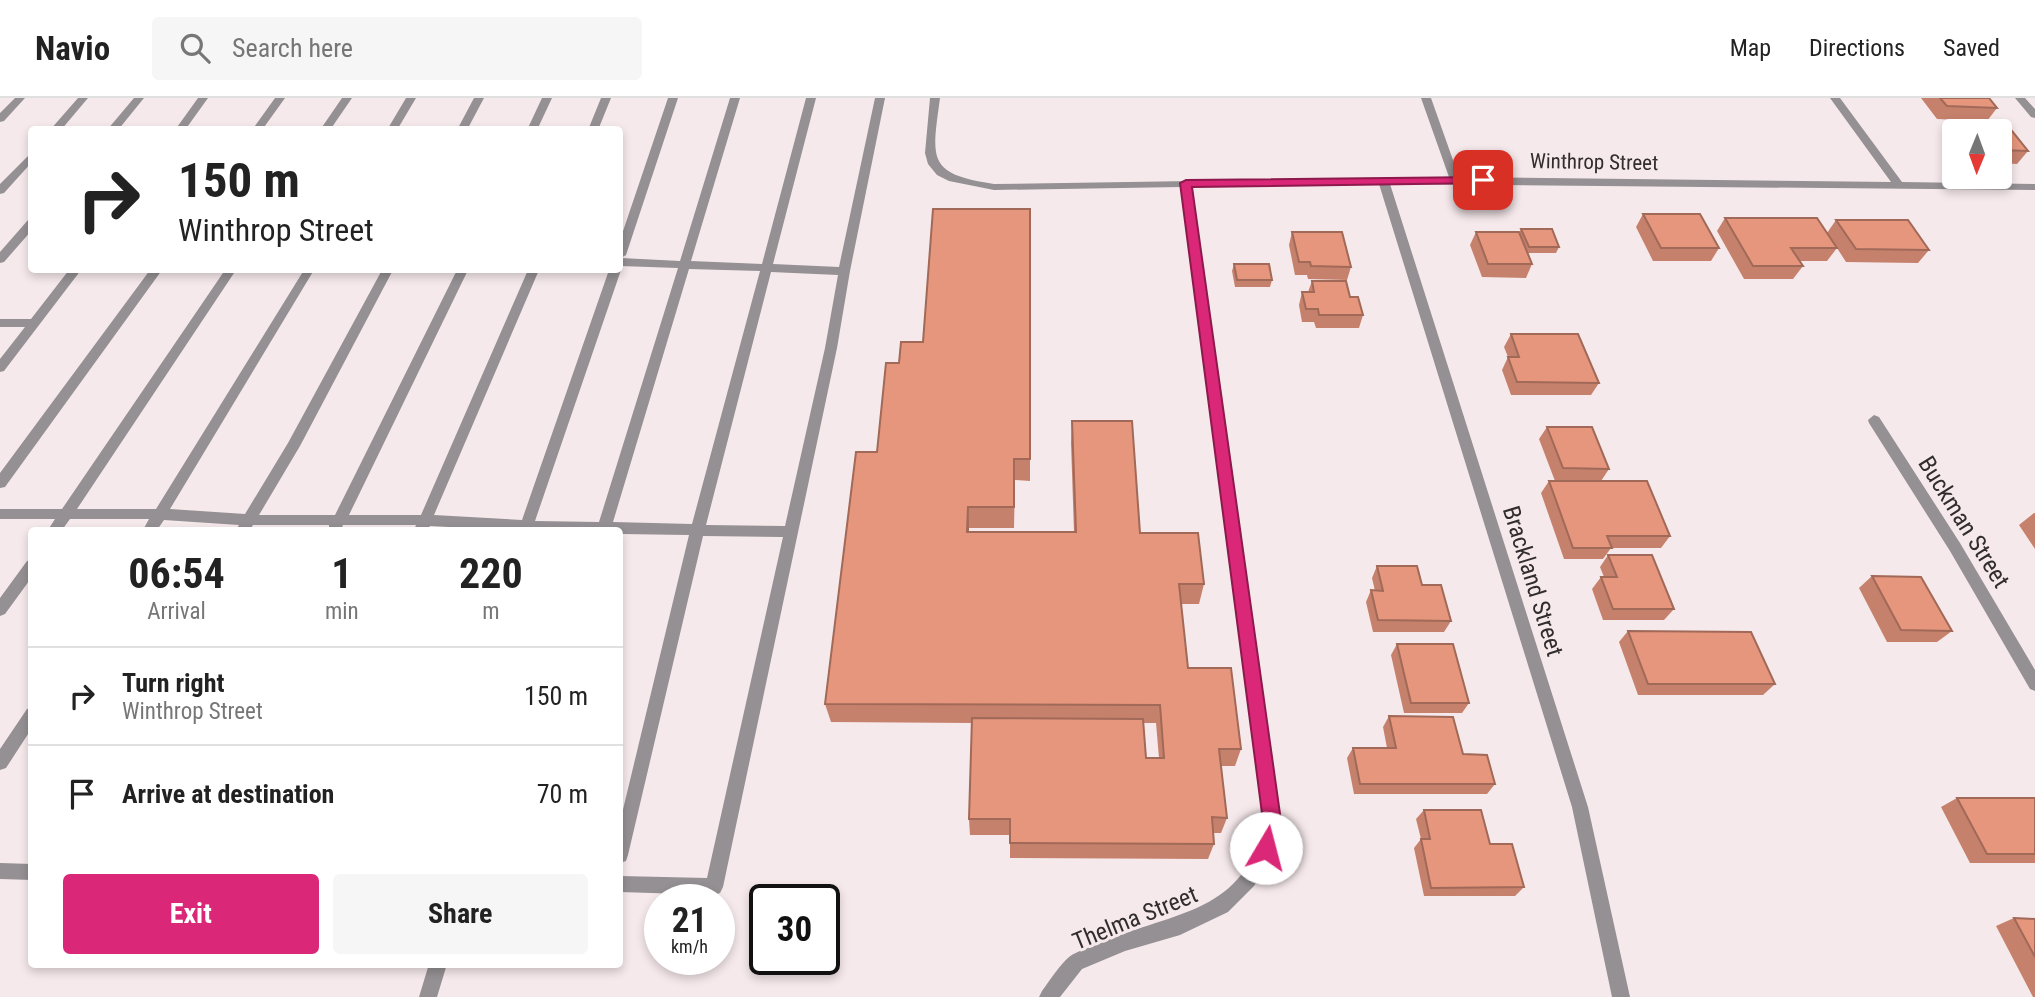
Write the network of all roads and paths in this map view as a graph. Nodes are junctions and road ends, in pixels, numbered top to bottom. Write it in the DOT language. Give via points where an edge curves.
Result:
graph roads {
  1 [pos="20,98"];
  2 [pos="83,98"];
  3 [pos="139,98"];
  4 [pos="203,98"];
  5 [pos="280,98"];
  6 [pos="346,98"];
  7 [pos="411,98"];
  8 [pos="479,98"];
  9 [pos="547,98"];
  10 [pos="606,98"];
  11 [pos="673,98"];
  12 [pos="735,98"];
  13 [pos="811,98"];
  14 [pos="880,98"];
  15 [pos="935,98"];
  16 [pos="1426,98"];
  17 [pos="1835,98"];
  18 [pos="2020,98"];
  19 [pos="2035,115"];
  20 [pos="0,120"];
  21 [pos="58,126"];
  22 [pos="115,126"];
  23 [pos="183,126"];
  24 [pos="260,126"];
  25 [pos="328,126"];
  26 [pos="395,126"];
  27 [pos="464,126"];
  28 [pos="533,126"];
  29 [pos="595,126"];
  30 [pos="28,160"];
  31 [pos="1455,180"];
  32 [pos="1186,183"];
  33 [pos="1384,183"];
  34 [pos="1899,185"];
  35 [pos="2035,187"];
  36 [pos="0,191"];
  37 [pos="28,227"];
  38 [pos="623,246"];
  39 [pos="0,259"];
  40 [pos="623,262"];
  41 [pos="685,266"];
  42 [pos="766,269"];
  43 [pos="844,271"];
  44 [pos="73,273"];
  45 [pos="154,273"];
  46 [pos="229,273"];
  47 [pos="307,273"];
  48 [pos="386,273"];
  49 [pos="462,273"];
  50 [pos="533,273"];
  51 [pos="614,273"];
  52 [pos="0,323"];
  53 [pos="35,323"];
  54 [pos="0,368"];
  55 [pos="1874,420"];
  56 [pos="0,484"];
  57 [pos="0,514"];
  58 [pos="66,514"];
  59 [pos="160,514"];
  60 [pos="246,525"];
  61 [pos="424,525"];
  62 [pos="336,526"];
  63 [pos="57,527"];
  64 [pos="152,527"];
  65 [pos="491,527"];
  66 [pos="525,527"];
  67 [pos="605,527"];
  68 [pos="623,529"];
  69 [pos="697,530"];
  70 [pos="791,532"];
  71 [pos="28,571"];
  72 [pos="0,610"];
  73 [pos="2035,684"];
  74 [pos="28,720"];
  75 [pos="0,763"];
  76 [pos="623,842"];
  77 [pos="0,871"];
  78 [pos="28,872"];
  79 [pos="623,884"];
  80 [pos="437,968"];
  81 [pos="428,997"];
  82 [pos="1048,997"];
  83 [pos="1621,997"];
  1 -- 20 [label="street"];
  2 -- 21 [label="street"];
  3 -- 22 [label="street"];
  4 -- 23 [label="street"];
  5 -- 24 [label="street"];
  6 -- 25 [label="street"];
  7 -- 26 [label="street"];
  8 -- 27 [label="street"];
  9 -- 28 [label="street"];
  10 -- 29 [label="street"];
  11 -- 38 [label="street"];
  12 -- 41 [label="street"];
  13 -- 42 [label="street"];
  14 -- 43 [label="street"];
  15 -- 32 [label="street, Winthrop Street" via="928,151 932,165 945,177 993,187"];
  16 -- 31 [label="street"];
  17 -- 34 [label="street"];
  18 -- 19 [label="street"];
  30 -- 36 [label="street"];
  31 -- 33 [label="street, Winthrop Street"];
  31 -- 34 [label="street, Winthrop Street"];
  32 -- 33 [label="street, Winthrop Street"];
  32 -- 82 [label="street, Thelma Street" via="1272,821 1266,848 1248,880 1222,906 1181,926 1124,942 1076,963"];
  33 -- 83 [label="street, Brackland Street" via="1580,807"];
  34 -- 35 [label="street, Winthrop Street"];
  37 -- 39 [label="street"];
  40 -- 41 [label="street"];
  41 -- 42 [label="street"];
  41 -- 67 [label="street"];
  42 -- 43 [label="street"];
  42 -- 69 [label="street"];
  43 -- 70 [label="street"];
  44 -- 53 [label="street"];
  45 -- 56 [label="street"];
  46 -- 58 [label="street"];
  47 -- 59 [label="street"];
  48 -- 60 [label="street"];
  49 -- 62 [label="street"];
  50 -- 61 [label="street"];
  51 -- 66 [label="street"];
  52 -- 53 [label="street"];
  53 -- 54 [label="street"];
  55 -- 73 [label="street, Buckman Street"];
  57 -- 58 [label="street"];
  58 -- 59 [label="street"];
  58 -- 63 [label="street"];
  59 -- 60 [label="street"];
  59 -- 64 [label="street"];
  60 -- 62 [label="street"];
  61 -- 62 [label="street"];
  61 -- 65 [label="street"];
  68 -- 69 [label="street"];
  69 -- 70 [label="street"];
  69 -- 76 [label="street"];
  70 -- 79 [label="street" via="714,887"];
  71 -- 72 [label="street"];
  74 -- 75 [label="street"];
  77 -- 78 [label="street"];
  80 -- 81 [label="street"];
}
